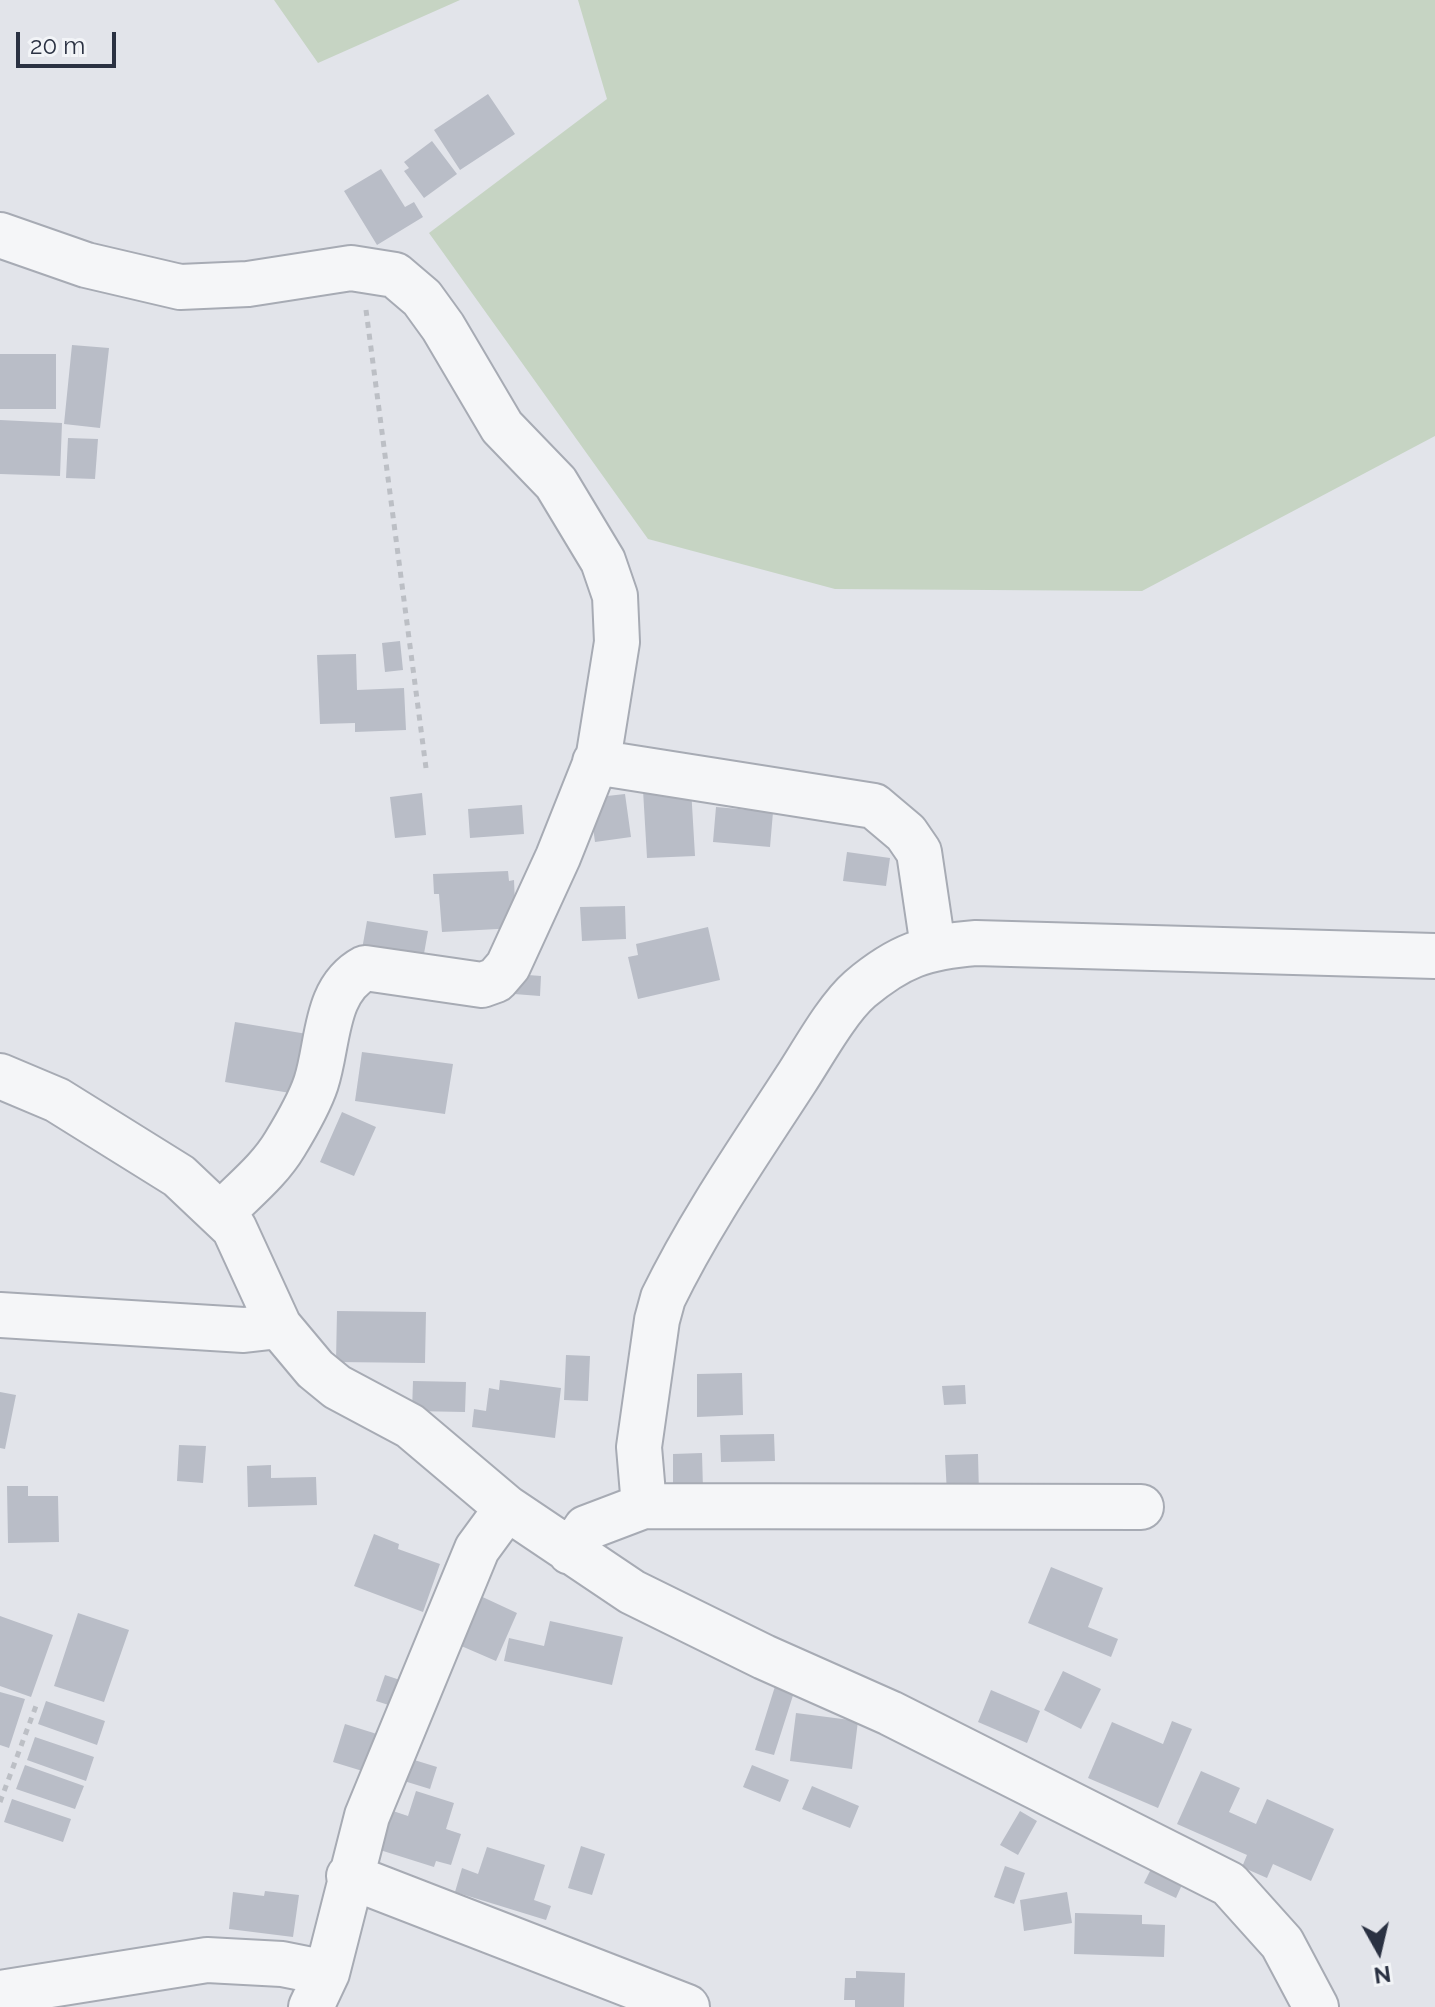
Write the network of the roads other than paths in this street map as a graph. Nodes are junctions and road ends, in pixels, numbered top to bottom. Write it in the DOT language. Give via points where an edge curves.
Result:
graph roads {
  1 [pos="0,235"];
  2 [pos="595,762"];
  3 [pos="933,947"];
  4 [pos="1435,956"];
  5 [pos="0,1076"];
  6 [pos="222,1213"];
  7 [pos="0,1315"];
  8 [pos="279,1326"];
  9 [pos="644,1506"];
  10 [pos="1141,1507"];
  11 [pos="507,1508"];
  12 [pos="570,1552"];
  13 [pos="349,1876"];
  14 [pos="319,1990"];
  15 [pos="0,1993"];
  16 [pos="687,2007"];
  17 [pos="1316,2007"];
  1 -- 2 [label="street" via="86,265 180,287 361,269 395,275 422,298 502,427 556,483 603,561 615,596 617,642"];
  2 -- 3 [label="street" via="874,806 919,852"];
  2 -- 6 [label="street" via="508,966 496,980 467,986 365,968 355,974 336,996 315,1086 284,1145"];
  3 -- 4 [label="street" via="976,943"];
  3 -- 9 [label="street" via="892,965 856,993 747,1155 669,1287 657,1320 639,1447"];
  5 -- 6 [label="street" via="57,1100 131,1145"];
  6 -- 8 [label="street" via="252,1261"];
  7 -- 8 [label="street" via="244,1330"];
  8 -- 11 [label="street" via="337,1387 410,1426"];
  9 -- 10 [label="street"];
  9 -- 12 [label="street" via="586,1528"];
  11 -- 12 [label="street"];
  11 -- 13 [label="street" via="477,1549 367,1816"];
  12 -- 17 [label="street" via="632,1592 890,1713 1229,1884 1282,1943"];
  13 -- 14 [label="street"];
  13 -- 16 [label="street"];
  14 -- 15 [label="street" via="282,1964 207,1960"];
}
